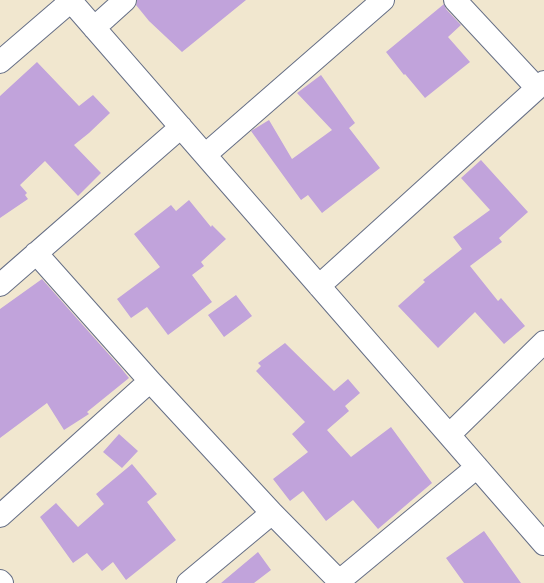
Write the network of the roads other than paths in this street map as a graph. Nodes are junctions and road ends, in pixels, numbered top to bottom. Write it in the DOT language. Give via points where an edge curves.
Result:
graph roads {
  1 [pos="70,0"];
  2 [pos="125,0"];
  3 [pos="383,0"];
  4 [pos="454,0"];
  5 [pos="94,28"];
  6 [pos="0,62"];
  7 [pos="541,85"];
  8 [pos="181,127"];
  9 [pos="205,154"];
  10 [pos="36,253"];
  11 [pos="0,285"];
  12 [pos="319,286"];
  13 [pos="544,342"];
  14 [pos="150,381"];
  15 [pos="449,435"];
  16 [pos="477,467"];
  17 [pos="272,512"];
  18 [pos="0,516"];
  19 [pos="544,544"];
  20 [pos="0,581"];
  21 [pos="338,582"];
  22 [pos="2,583"];
  23 [pos="188,583"];
  1 -- 5 [label="street"];
  1 -- 6 [label="street"];
  2 -- 5 [label="street"];
  3 -- 9 [label="street"];
  4 -- 7 [label="street"];
  5 -- 8 [label="street"];
  7 -- 12 [label="street"];
  8 -- 9 [label="street"];
  8 -- 10 [label="street"];
  9 -- 12 [label="street"];
  10 -- 11 [label="street"];
  10 -- 14 [label="street"];
  12 -- 15 [label="street"];
  13 -- 15 [label="street"];
  14 -- 17 [label="street"];
  14 -- 18 [label="street"];
  15 -- 16 [label="street"];
  16 -- 19 [label="street"];
  16 -- 21 [label="street"];
  17 -- 21 [label="street"];
  17 -- 23 [label="street"];
  20 -- 22 [label="street"];
}
